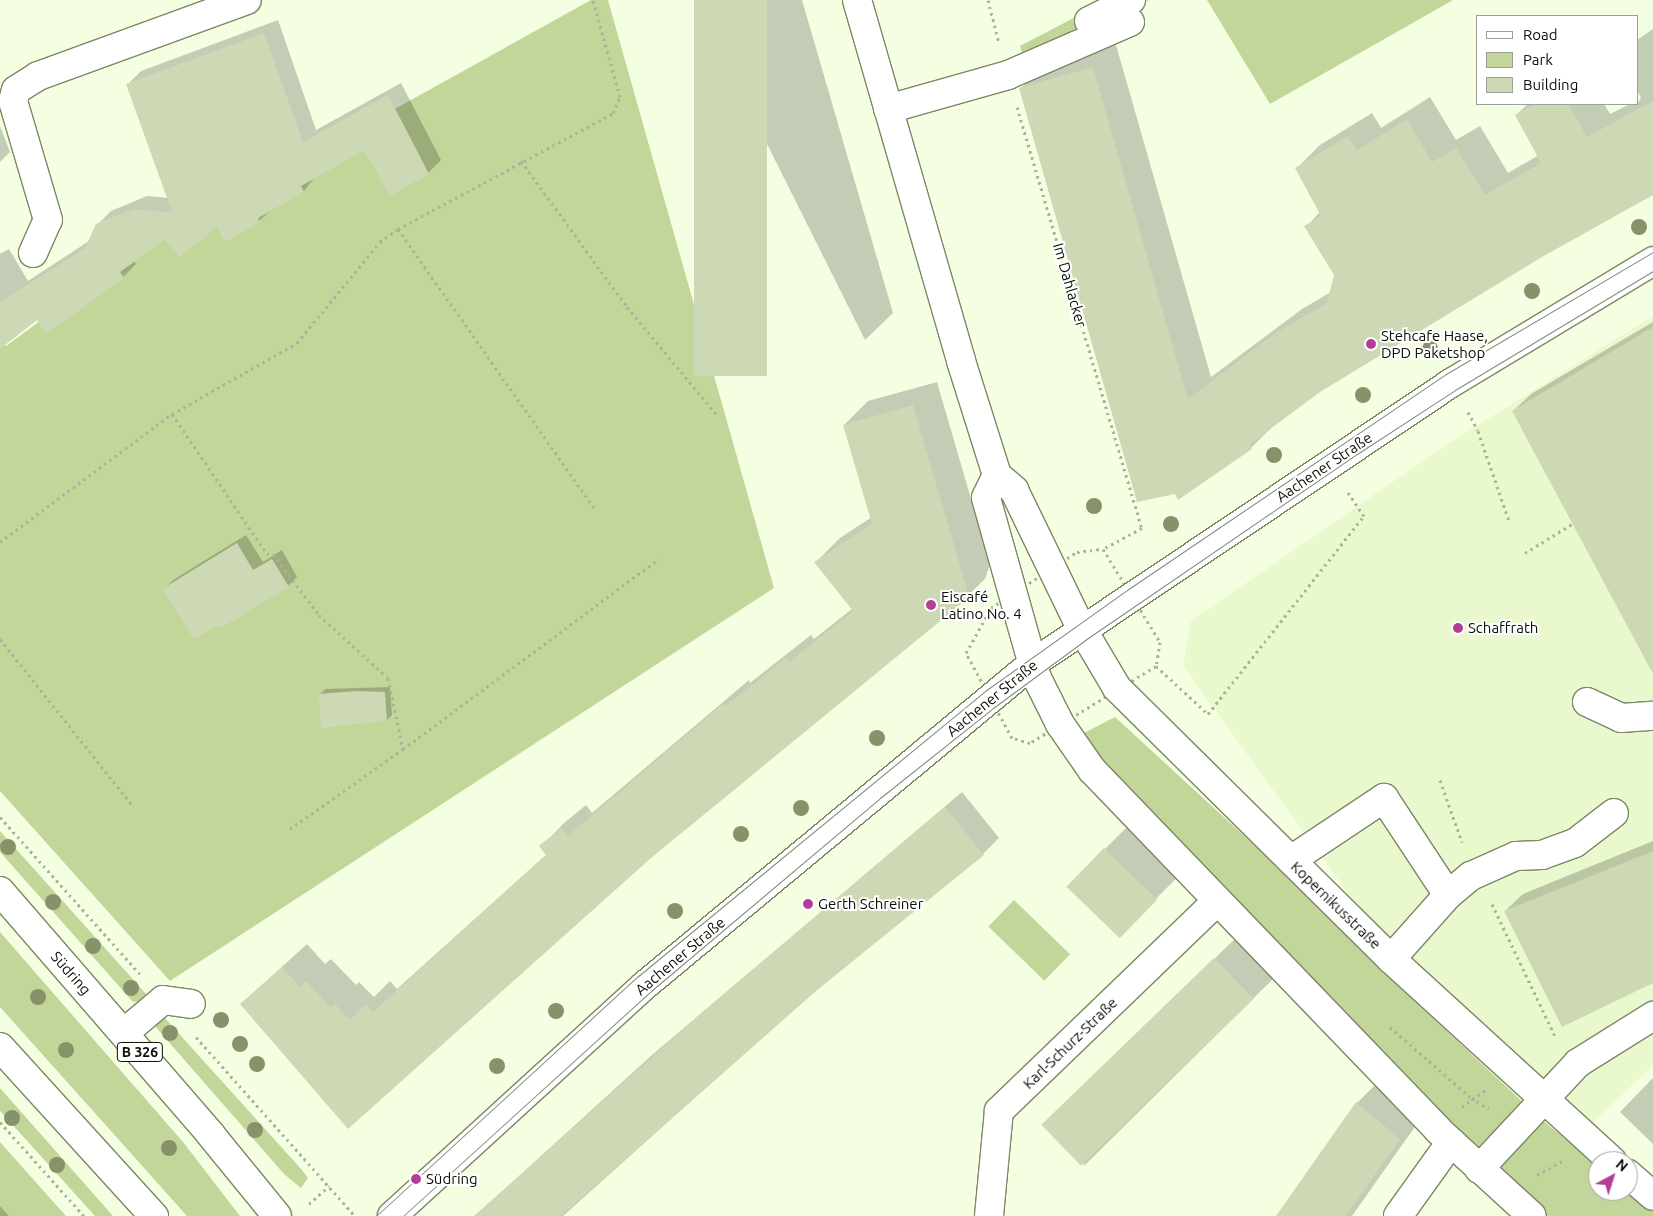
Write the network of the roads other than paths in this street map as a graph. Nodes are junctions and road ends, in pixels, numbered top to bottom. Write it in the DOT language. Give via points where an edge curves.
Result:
graph roads {
  1 [pos="247,0"];
  2 [pos="857,0"];
  3 [pos="1131,11"];
  4 [pos="888,109"];
  5 [pos="33,253"];
  6 [pos="1653,261"];
  7 [pos="997,474"];
  8 [pos="1083,630"];
  9 [pos="1032,664"];
  10 [pos="1587,702"];
  11 [pos="1653,716"];
  12 [pos="1614,813"];
  13 [pos="1291,860"];
  14 [pos="0,891"];
  15 [pos="1448,895"];
  16 [pos="1216,901"];
  17 [pos="1391,959"];
  18 [pos="191,1004"];
  19 [pos="1653,1016"];
  20 [pos="124,1033"];
  21 [pos="0,1047"];
  22 [pos="1544,1101"];
  23 [pos="1444,1136"];
  24 [pos="1601,1151"];
  25 [pos="1479,1169"];
  26 [pos="1638,1183"];
  27 [pos="1653,1196"];
  28 [pos="289,1213"];
  29 [pos="154,1216"];
  30 [pos="392,1216"];
  31 [pos="989,1216"];
  32 [pos="1398,1216"];
  33 [pos="1532,1216"];
  1 -- 5 [label="street" via="38,76 16,90 13,101 48,220"];
  2 -- 4 [label="street"];
  3 -- 4 [label="street" via="1008,75"];
  4 -- 7 [label="street" via="960,361"];
  6 -- 8 [label="street, Aachener Straße" via="1451,383"];
  7 -- 8 [label="street" via="1014,490"];
  7 -- 9 [label="street" via="986,498"];
  8 -- 9 [label="street, Aachener Straße"];
  8 -- 13 [label="street, Kopernikusstraße" via="1117,688"];
  9 -- 16 [label="street" via="1060,724 1092,770"];
  9 -- 30 [label="street, Aachener Straße" via="645,984"];
  10 -- 11 [label="street" via="1621,718"];
  12 -- 15 [label="street" via="1574,843 1542,854 1516,856 1478,873"];
  13 -- 15 [label="street" via="1384,798"];
  13 -- 17 [label="street, Kopernikusstraße"];
  14 -- 20 [label="street, Südring / B 326"];
  15 -- 17 [label="street"];
  16 -- 23 [label="street"];
  16 -- 31 [label="street, Karl-Schurz-Straße" via="999,1111"];
  17 -- 22 [label="street, Kopernikusstraße"];
  18 -- 20 [label="street" via="163,1000"];
  19 -- 22 [label="street" via="1578,1063"];
  20 -- 28 [label="street, Südring / B 326"];
  21 -- 29 [label="street"];
  22 -- 24 [label="street, Kopernikusstraße"];
  22 -- 25 [label="street"];
  23 -- 25 [label="street"];
  23 -- 32 [label="street"];
  25 -- 33 [label="street"];
  26 -- 27 [label="street"];
}
